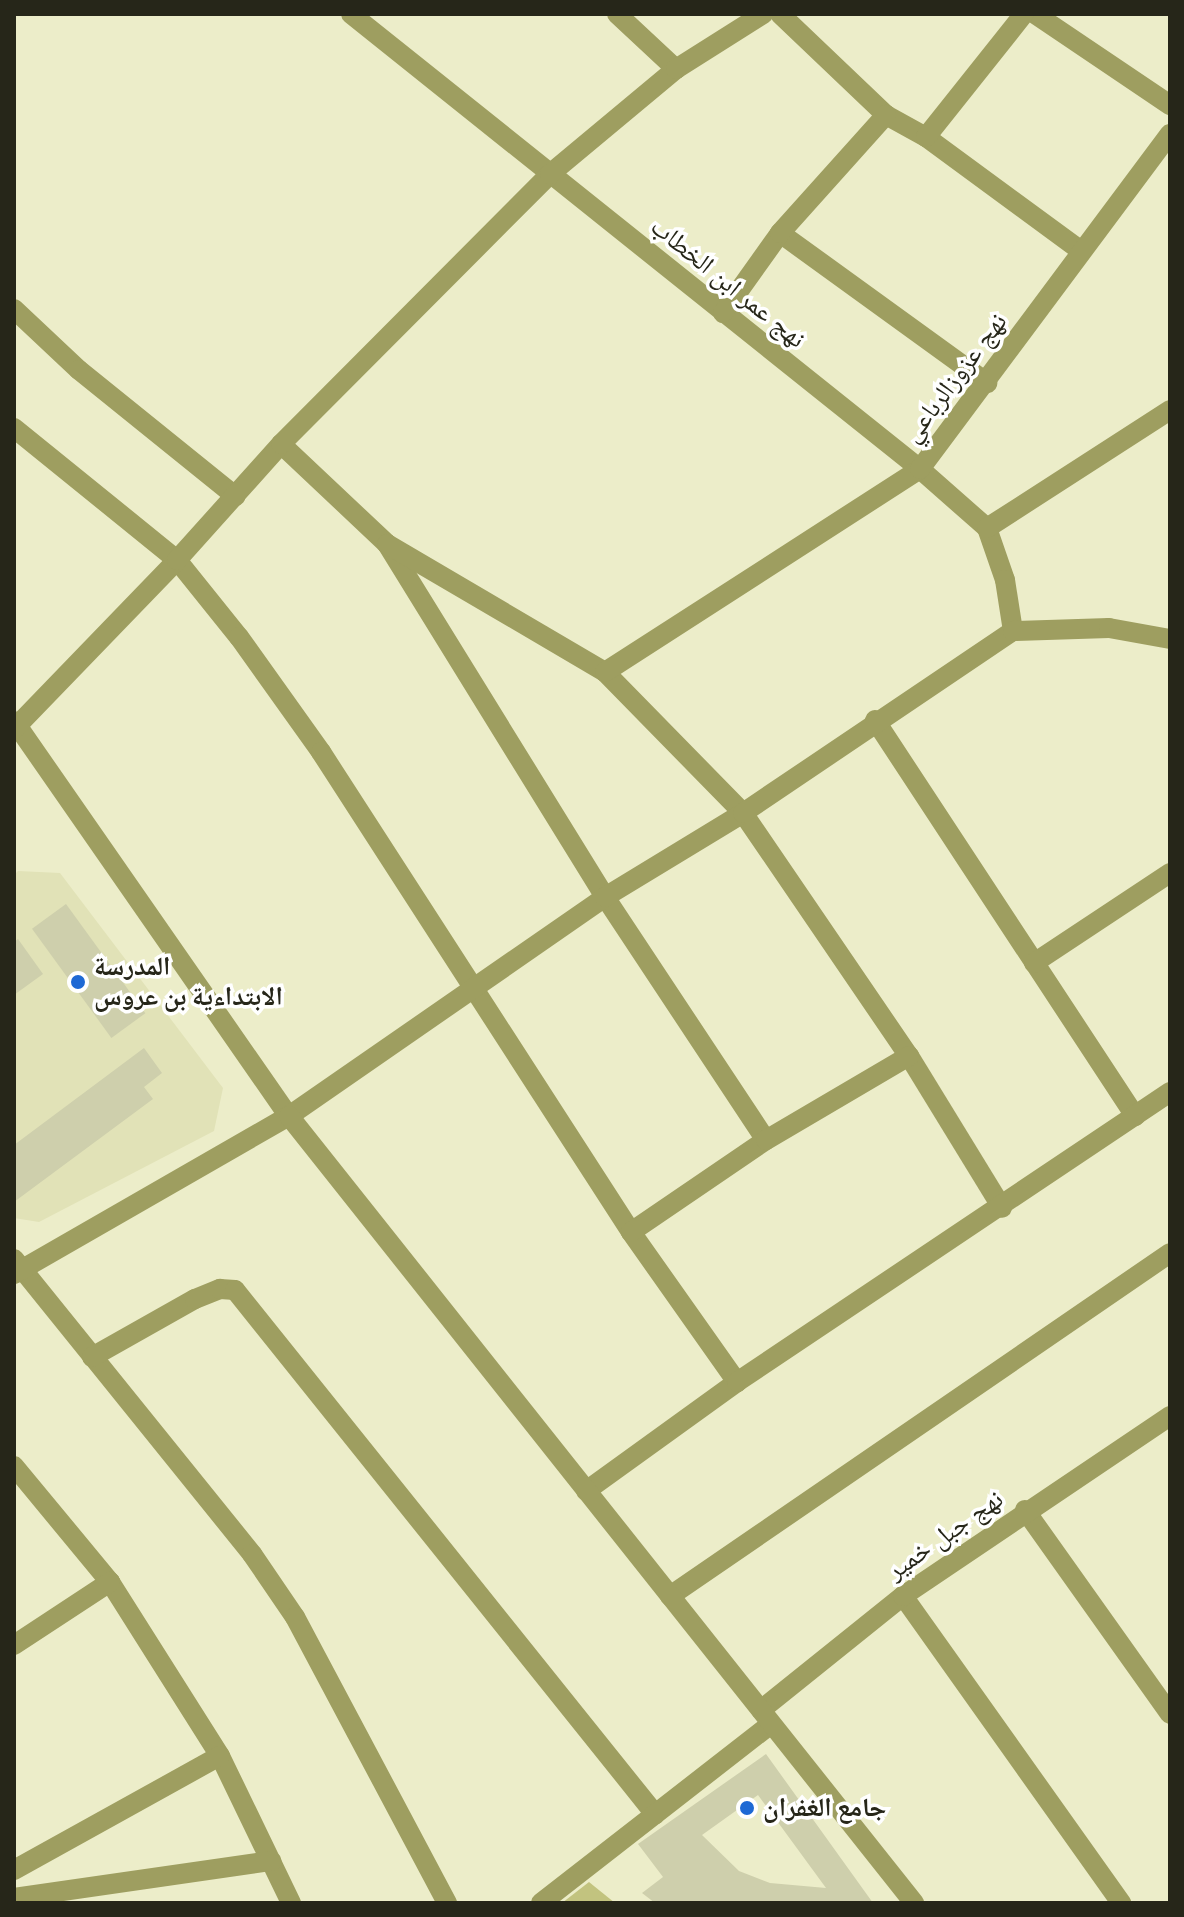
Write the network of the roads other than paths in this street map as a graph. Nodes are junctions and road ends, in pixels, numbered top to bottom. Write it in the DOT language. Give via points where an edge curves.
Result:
graph roads {
  1 [pos="351,14"];
  2 [pos="617,14"];
  3 [pos="763,14"];
  4 [pos="780,14"];
  5 [pos="1024,14"];
  6 [pos="1035,14"];
  7 [pos="676,69"];
  8 [pos="1170,105"];
  9 [pos="886,115"];
  10 [pos="1170,134"];
  11 [pos="926,137"];
  12 [pos="550,174"];
  13 [pos="780,233"];
  14 [pos="1081,251"];
  15 [pos="14,309"];
  16 [pos="723,313"];
  17 [pos="987,383"];
  18 [pos="1170,410"];
  19 [pos="14,428"];
  20 [pos="281,444"];
  21 [pos="920,469"];
  22 [pos="235,496"];
  23 [pos="987,528"];
  24 [pos="387,544"];
  25 [pos="177,560"];
  26 [pos="1013,631"];
  27 [pos="1170,639"];
  28 [pos="605,672"];
  29 [pos="875,720"];
  30 [pos="16,724"];
  31 [pos="743,813"];
  32 [pos="1170,873"];
  33 [pos="605,897"];
  34 [pos="1034,963"];
  35 [pos="473,987"];
  36 [pos="909,1056"];
  37 [pos="1170,1092"];
  38 [pos="289,1116"];
  39 [pos="1135,1116"];
  40 [pos="766,1140"];
  41 [pos="1002,1208"];
  42 [pos="631,1232"];
  43 [pos="1170,1253"];
  44 [pos="17,1267"];
  45 [pos="92,1357"];
  46 [pos="737,1382"];
  47 [pos="1170,1416"];
  48 [pos="14,1466"];
  49 [pos="586,1491"];
  50 [pos="1025,1510"];
  51 [pos="110,1582"];
  52 [pos="670,1596"];
  53 [pos="903,1596"];
  54 [pos="14,1645"];
  55 [pos="1170,1714"];
  56 [pos="766,1717"];
  57 [pos="220,1756"];
  58 [pos="655,1814"];
  59 [pos="271,1861"];
  60 [pos="14,1870"];
  61 [pos="14,1898"];
  62 [pos="291,1903"];
  63 [pos="447,1903"];
  64 [pos="541,1903"];
  65 [pos="914,1903"];
  66 [pos="1121,1903"];
  1 -- 12 [label="street, نهج عمر ابن الخطاب"];
  2 -- 7 [label="street"];
  3 -- 7 [label="street"];
  4 -- 9 [label="street"];
  5 -- 11 [label="street"];
  6 -- 8 [label="street"];
  7 -- 12 [label="street"];
  9 -- 11 [label="street"];
  9 -- 13 [label="street"];
  10 -- 14 [label="street, نهج عزوزالرباعي"];
  11 -- 14 [label="street"];
  12 -- 16 [label="street, نهج عمر ابن الخطاب"];
  12 -- 20 [label="street"];
  13 -- 16 [label="street"];
  13 -- 17 [label="street"];
  14 -- 17 [label="street, نهج عزوزالرباعي"];
  15 -- 22 [label="street" via="79,370"];
  16 -- 21 [label="street, نهج عمر ابن الخطاب"];
  17 -- 21 [label="street, نهج عزوزالرباعي"];
  18 -- 23 [label="street"];
  19 -- 25 [label="street"];
  20 -- 22 [label="street"];
  20 -- 24 [label="street"];
  21 -- 23 [label="street, نهج عمر ابن الخطاب"];
  21 -- 28 [label="street, نهج عزوزالرباعي"];
  22 -- 25 [label="street"];
  23 -- 26 [label="street, نهج عمر ابن الخطاب" via="1005,580"];
  24 -- 28 [label="street"];
  24 -- 33 [label="street"];
  25 -- 30 [label="street"];
  25 -- 35 [label="street" via="321,752"];
  26 -- 27 [label="street" via="1109,628"];
  26 -- 29 [label="street"];
  28 -- 31 [label="street"];
  29 -- 31 [label="street"];
  29 -- 34 [label="street"];
  30 -- 38 [label="street"];
  31 -- 33 [label="street"];
  31 -- 36 [label="street"];
  32 -- 34 [label="street"];
  33 -- 35 [label="street"];
  33 -- 40 [label="street"];
  34 -- 39 [label="street"];
  35 -- 38 [label="street"];
  35 -- 42 [label="street"];
  36 -- 40 [label="street"];
  36 -- 41 [label="street"];
  37 -- 39 [label="street"];
  38 -- 44 [label="street"];
  38 -- 49 [label="street"];
  39 -- 41 [label="street"];
  40 -- 42 [label="street"];
  41 -- 46 [label="street"];
  42 -- 46 [label="street"];
  43 -- 52 [label="street"];
  44 -- 45 [label="street"];
  45 -- 58 [label="street" via="195,1299 220,1289 235,1290"];
  45 -- 63 [label="street" via="252,1554 295,1617"];
  46 -- 49 [label="street"];
  47 -- 50 [label="street, نهج جبل خمير"];
  48 -- 51 [label="street"];
  49 -- 52 [label="street"];
  50 -- 53 [label="street, نهج جبل خمير"];
  50 -- 55 [label="street"];
  51 -- 54 [label="street"];
  51 -- 57 [label="street"];
  52 -- 56 [label="street"];
  53 -- 56 [label="street, نهج جبل خمير"];
  53 -- 66 [label="street"];
  56 -- 58 [label="street, نهج جبل خمير"];
  56 -- 65 [label="street"];
  57 -- 59 [label="street"];
  57 -- 60 [label="street"];
  58 -- 64 [label="street, نهج جبل خمير"];
  59 -- 61 [label="street"];
  59 -- 62 [label="street"];
}
